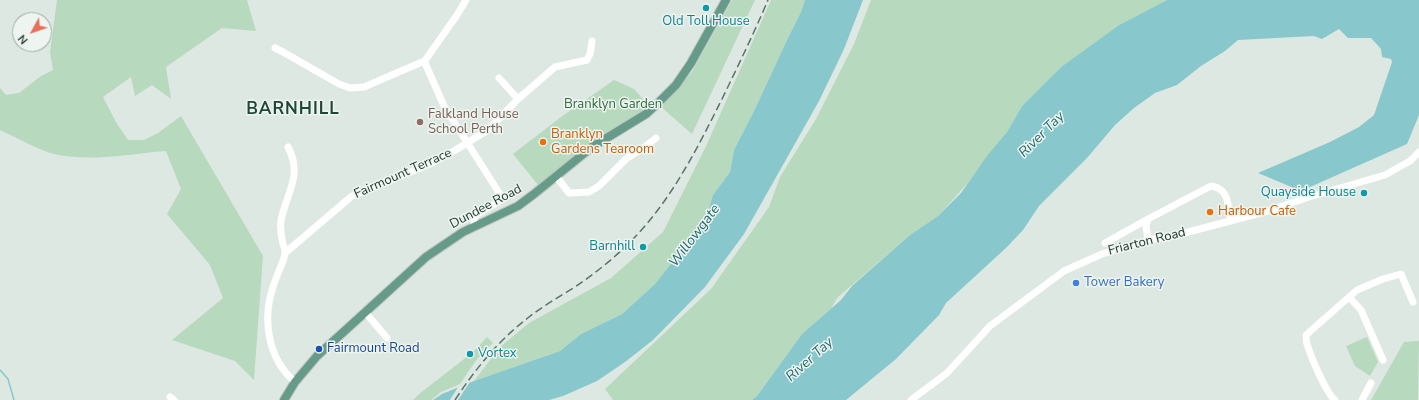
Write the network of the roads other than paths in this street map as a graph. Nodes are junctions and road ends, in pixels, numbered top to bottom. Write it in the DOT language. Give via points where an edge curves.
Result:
graph roads {
  1 [pos="466,0"];
  2 [pos="726,0"];
  3 [pos="592,41"];
  4 [pos="275,48"];
  5 [pos="424,62"];
  6 [pos="499,78"];
  7 [pos="518,99"];
  8 [pos="656,138"];
  9 [pos="468,142"];
  10 [pos="288,147"];
  11 [pos="1419,152"];
  12 [pos="556,176"];
  13 [pos="1148,219"];
  14 [pos="1230,221"];
  15 [pos="474,227"];
  16 [pos="1148,240"];
  17 [pos="1105,243"];
  18 [pos="285,253"];
  19 [pos="1349,296"];
  20 [pos="1413,302"];
  21 [pos="365,312"];
  22 [pos="387,338"];
  23 [pos="1383,360"];
  24 [pos="295,382"];
  25 [pos="1371,383"];
  26 [pos="284,400"];
  27 [pos="912,400"];
  28 [pos="1335,400"];
  29 [pos="1362,400"];
  1 -- 5 [label="street"];
  2 -- 12 [label="main road, Dundee Road" via="676,85 646,114 592,147"];
  3 -- 7 [label="street, Fairmount Terrace" via="587,60 555,67"];
  4 -- 5 [label="street" via="350,88 364,87"];
  5 -- 9 [label="street" via="444,106"];
  6 -- 7 [label="street"];
  7 -- 9 [label="street, Fairmount Terrace" via="488,130"];
  8 -- 12 [label="street" via="627,158 590,192 569,193"];
  9 -- 15 [label="street" via="503,199 476,215"];
  9 -- 18 [label="street, Fairmount Terrace" via="432,162 352,196"];
  10 -- 18 [label="street" via="293,156 295,175 281,221"];
  11 -- 14 [label="street, Friarton Road" via="1410,161 1385,175"];
  12 -- 15 [label="main road, Dundee Road" via="518,206"];
  13 -- 14 [label="street" via="1211,186 1224,192"];
  13 -- 16 [label="street"];
  13 -- 17 [label="street"];
  14 -- 16 [label="street, Friarton Road"];
  15 -- 21 [label="main road, Dundee Road" via="450,239 426,257"];
  16 -- 27 [label="street, Friarton Road" via="1102,254 1064,271 990,326 947,373"];
  18 -- 24 [label="street" via="272,289 268,332 277,358"];
  19 -- 20 [label="street" via="1357,290 1401,274"];
  19 -- 23 [label="street" via="1361,310"];
  19 -- 28 [label="street" via="1306,335 1306,343 1318,370"];
  21 -- 22 [label="street"];
  21 -- 24 [label="main road, Dundee Road" via="317,356"];
  24 -- 26 [label="main road, Dundee Road"];
  25 -- 29 [label="street"];
}
